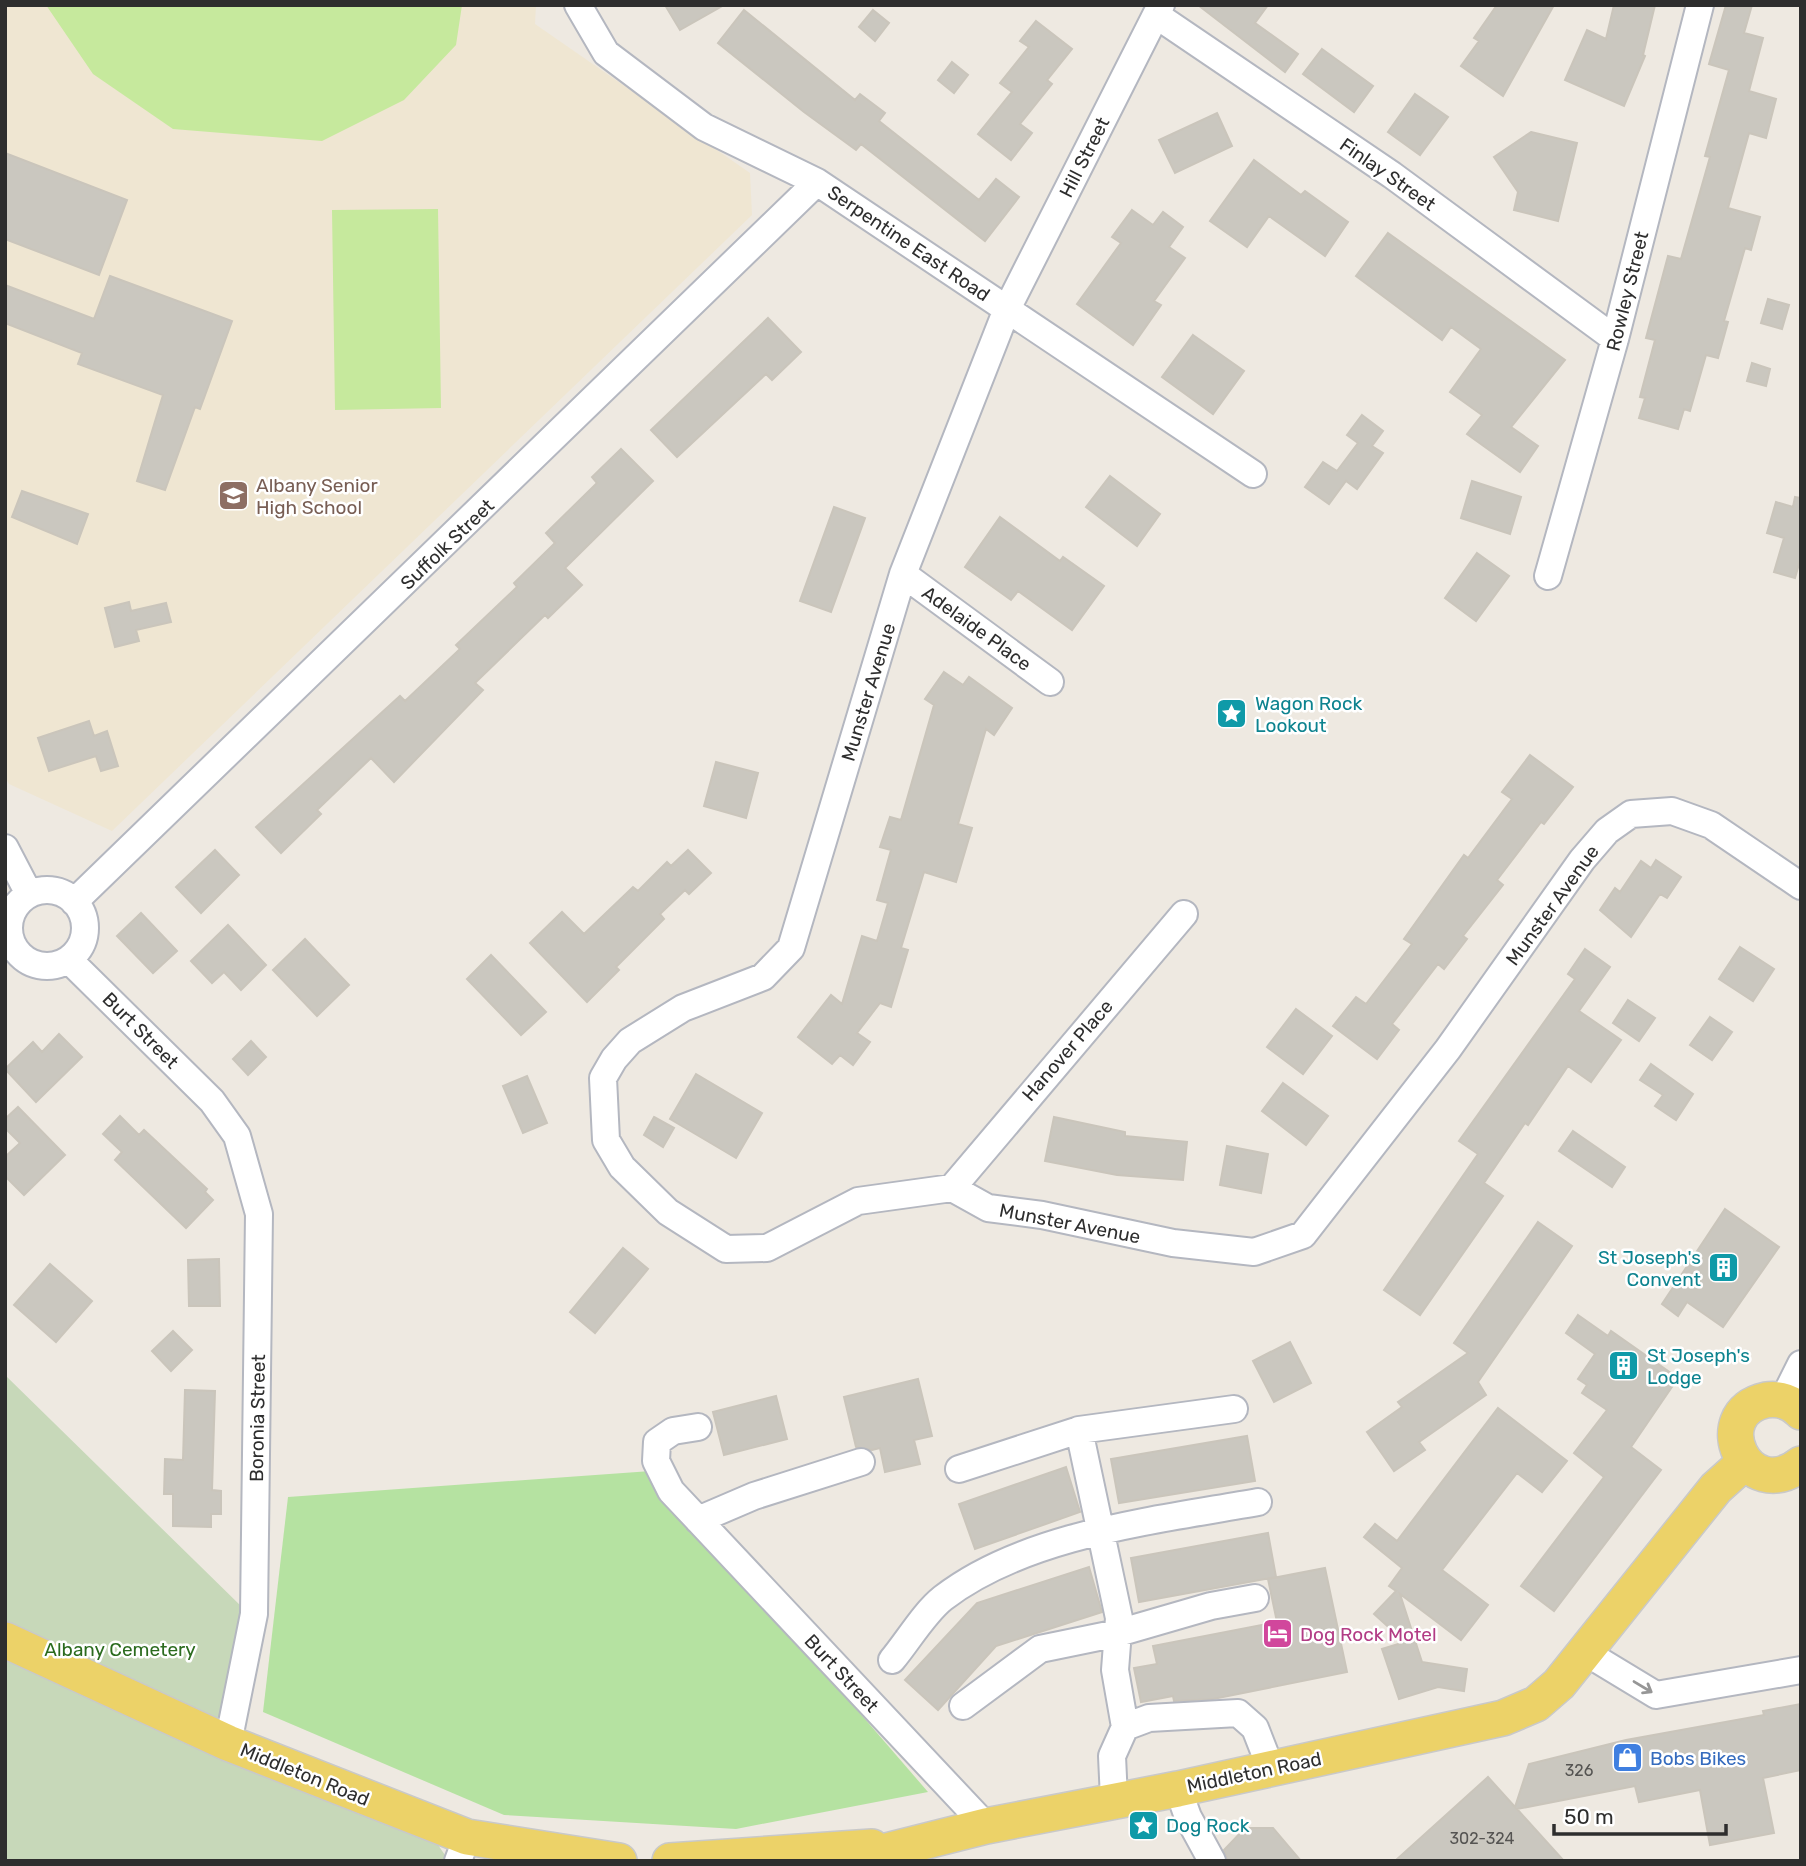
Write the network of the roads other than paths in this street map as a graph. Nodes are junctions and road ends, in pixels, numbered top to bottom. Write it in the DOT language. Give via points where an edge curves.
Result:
graph roads {
  1 [pos="578,5"];
  2 [pos="1700,5"];
  3 [pos="1158,10"];
  4 [pos="817,182"];
  5 [pos="1007,309"];
  6 [pos="1615,339"];
  7 [pos="1253,474"];
  8 [pos="904,574"];
  9 [pos="1548,576"];
  10 [pos="1050,682"];
  11 [pos="5,848"];
  12 [pos="1801,887"];
  13 [pos="29,894"];
  14 [pos="74,902"];
  15 [pos="1184,914"];
  16 [pos="69,960"];
  17 [pos="12,961"];
  18 [pos="212,1101"];
  19 [pos="952,1188"];
  20 [pos="1801,1364"];
  21 [pos="1792,1406"];
  22 [pos="1234,1409"];
  23 [pos="698,1427"];
  24 [pos="1079,1430"];
  25 [pos="861,1462"];
  26 [pos="1745,1462"];
  27 [pos="959,1469"];
  28 [pos="1794,1475"];
  29 [pos="1258,1502"];
  30 [pos="698,1520"];
  31 [pos="1101,1530"];
  32 [pos="1255,1598"];
  33 [pos="1118,1633"];
  34 [pos="5,1640"];
  35 [pos="1585,1652"];
  36 [pos="892,1660"];
  37 [pos="1801,1670"];
  38 [pos="963,1706"];
  39 [pos="1125,1727"];
  40 [pos="228,1743"];
  41 [pos="1271,1769"];
  42 [pos="1178,1789"];
  43 [pos="1114,1799"];
  44 [pos="986,1826"];
  45 [pos="900,1845"];
  46 [pos="460,1855"];
  47 [pos="619,1861"];
  48 [pos="670,1861"];
  49 [pos="847,1861"];
  50 [pos="1212,1861"];
  1 -- 4 [label="street, Serpentine East Road" via="606,53 704,127"];
  2 -- 6 [label="street, Rowley Street"];
  3 -- 5 [label="street, Hill Street"];
  3 -- 6 [label="street, Finlay Street"];
  4 -- 5 [label="street, Serpentine East Road"];
  4 -- 14 [label="street, Suffolk Street"];
  5 -- 7 [label="street, Serpentine East Road"];
  5 -- 8 [label="street, Munster Avenue"];
  6 -- 9 [label="street, Rowley Street"];
  8 -- 10 [label="street, Adelaide Place"];
  8 -- 19 [label="street, Munster Avenue" via="791,948 763,977 682,1009 630,1041 603,1078 604,1117 606,1140 622,1167 668,1212 726,1248 767,1248 858,1201"];
  11 -- 13 [label="street"];
  12 -- 19 [label="street, Munster Avenue" via="1711,825 1672,811 1631,814 1607,831 1582,860 1448,1049 1303,1235 1254,1252 1173,1242 988,1208"];
  13 -- 14 [label="street" via="53,890"];
  13 -- 17 [label="street" via="9,922"];
  14 -- 16 [label="street" via="85,926 78,951"];
  15 -- 19 [label="street, Hanover Place"];
  16 -- 17 [label="street" via="37,966"];
  16 -- 18 [label="street, Burt Street"];
  18 -- 40 [label="street, Boronia Street" via="237,1136 259,1214 254,1614"];
  20 -- 21 [label="street"];
  21 -- 26 [label="main road" via="1756,1403 1745,1412 1738,1423 1738,1450"];
  22 -- 24 [label="street"];
  23 -- 30 [label="street, Burt Street" via="673,1431 657,1442 656,1461 671,1491"];
  24 -- 27 [label="street"];
  24 -- 31 [label="street"];
  25 -- 30 [label="street" via="754,1496"];
  26 -- 28 [label="main road" via="1755,1471"];
  26 -- 35 [label="main road, Middleton Road" via="1716,1488"];
  29 -- 31 [label="street"];
  30 -- 44 [label="street, Burt Street"];
  31 -- 33 [label="street"];
  31 -- 36 [label="street" via="992,1567 942,1599"];
  32 -- 33 [label="street" via="1211,1605"];
  33 -- 38 [label="street" via="1040,1649"];
  33 -- 39 [label="street" via="1115,1670"];
  34 -- 40 [label="main road, Middleton Road"];
  35 -- 37 [label="street, one-way" via="1656,1695"];
  35 -- 41 [label="main road, Middleton Road" via="1536,1704 1503,1718"];
  39 -- 41 [label="street" via="1149,1718 1238,1713 1255,1728"];
  39 -- 43 [label="street" via="1112,1756"];
  40 -- 46 [label="main road, Middleton Road"];
  41 -- 42 [label="main road, Middleton Road"];
  42 -- 43 [label="main road, Middleton Road"];
  42 -- 50 [label="street"];
  43 -- 44 [label="main road, Middleton Road"];
  44 -- 45 [label="main road, Middleton Road"];
  45 -- 48 [label="main road, Middleton Road"];
  45 -- 49 [label="main road, Middleton Road"];
  46 -- 47 [label="main road, Middleton Road"];
}
